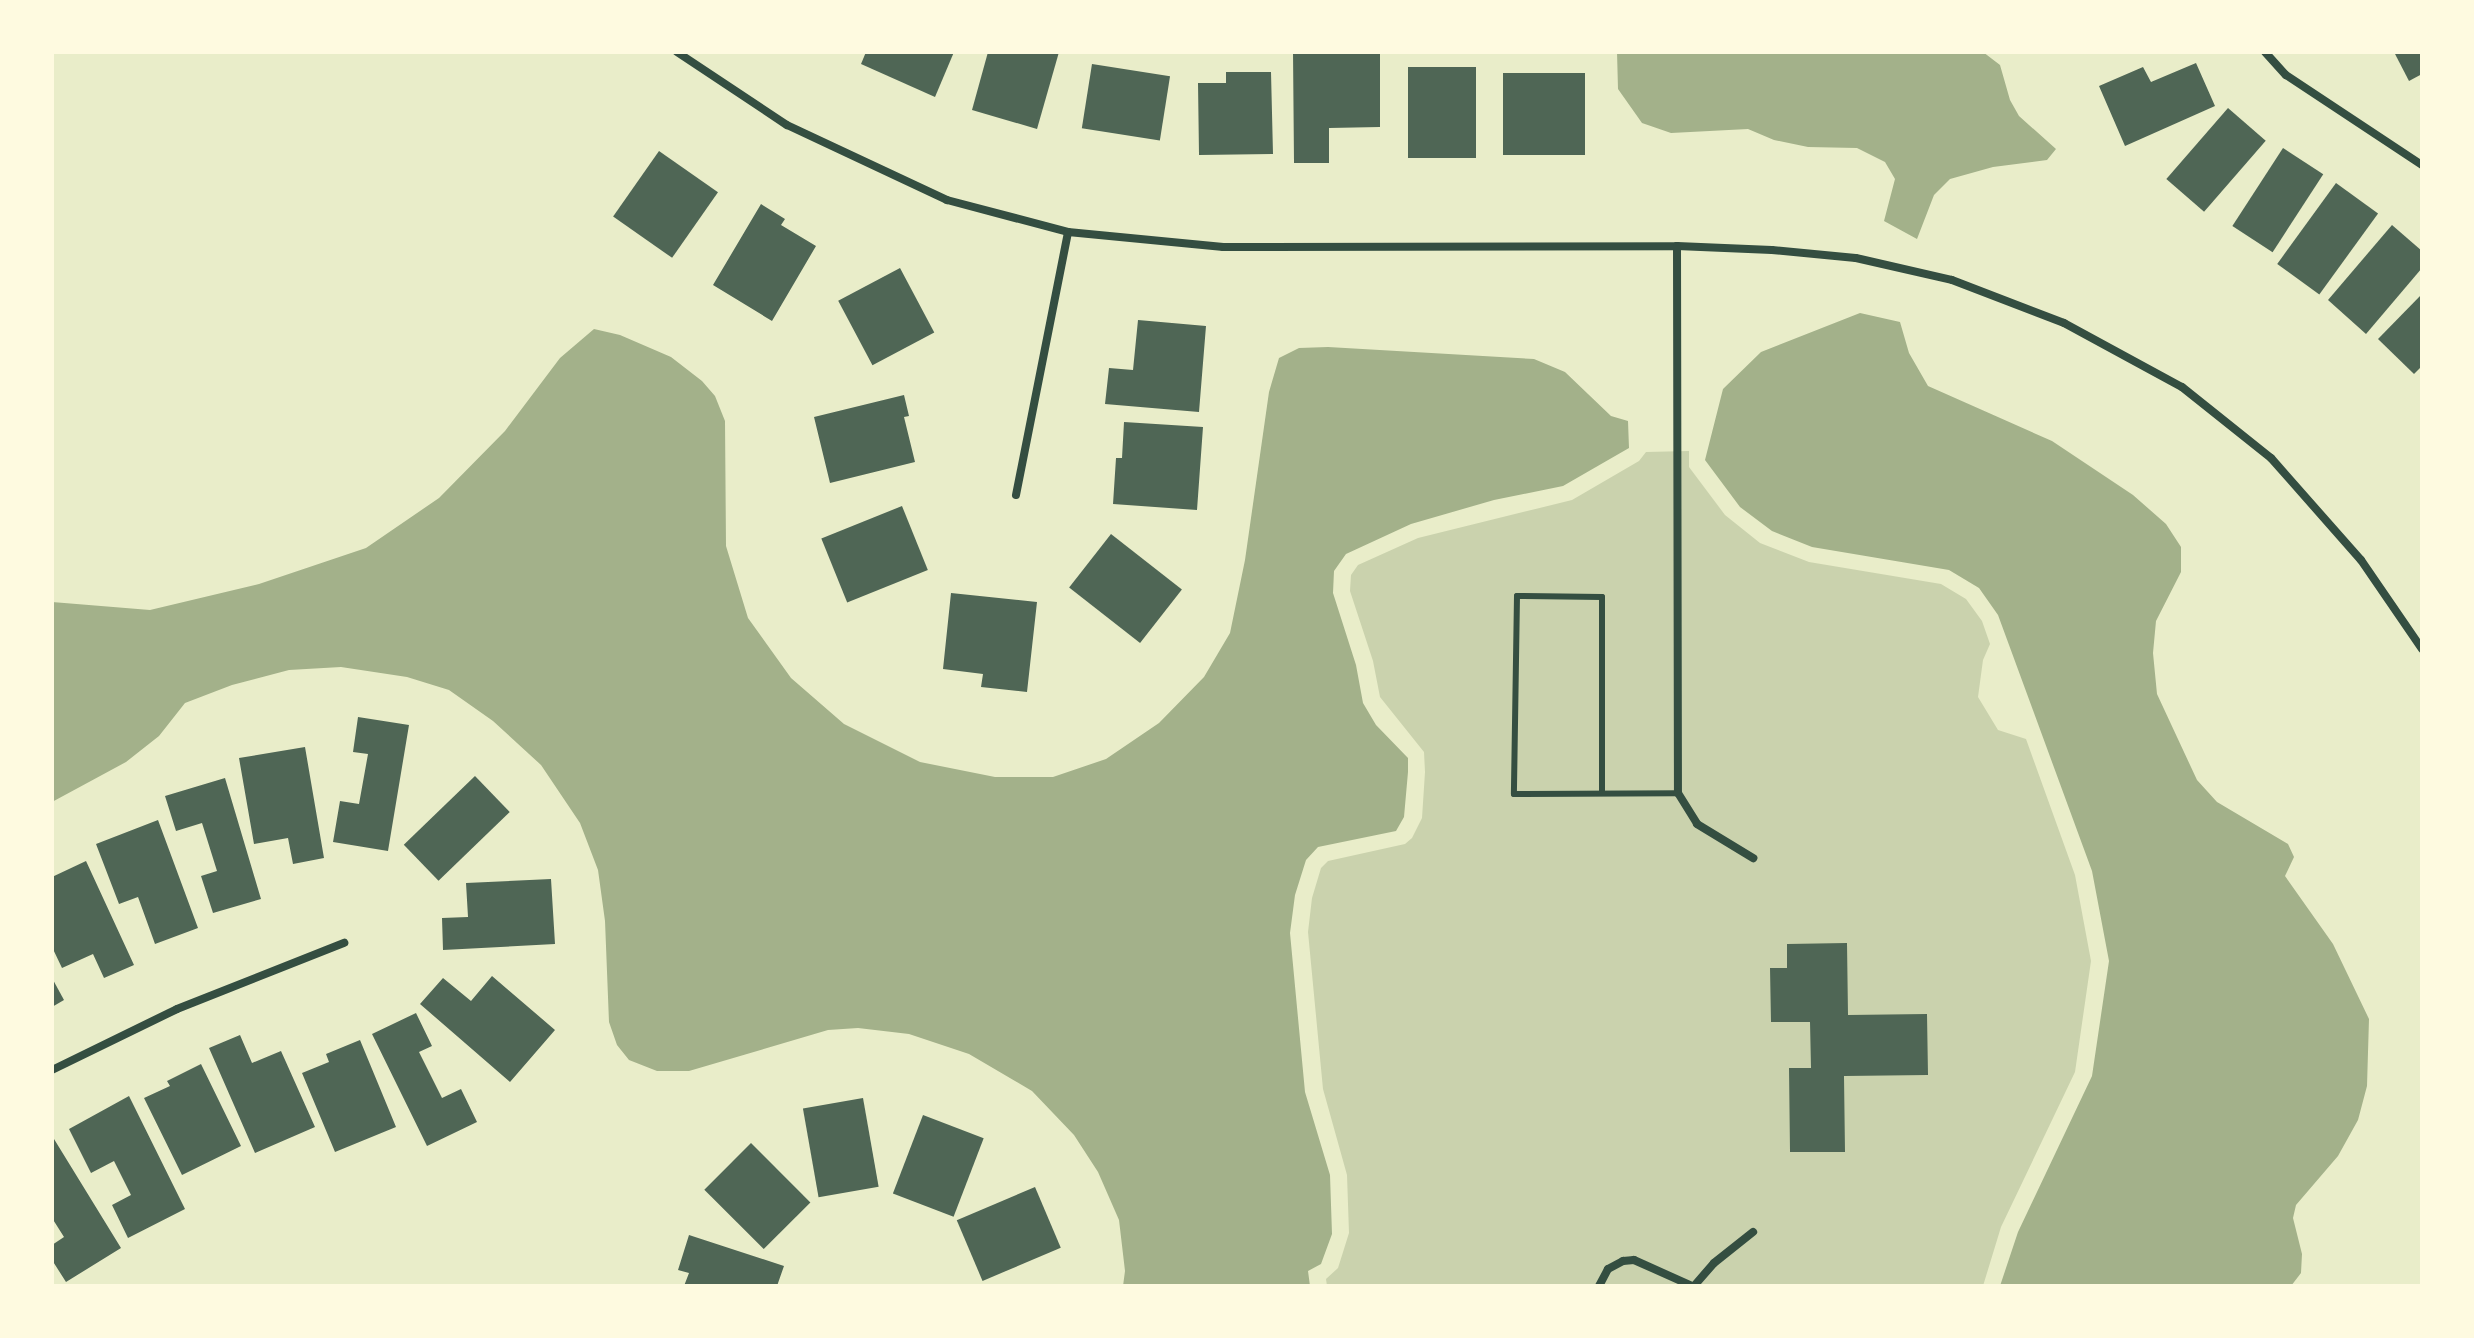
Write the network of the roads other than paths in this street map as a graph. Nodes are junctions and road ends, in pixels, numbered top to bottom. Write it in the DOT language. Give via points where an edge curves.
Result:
graph roads {
  1 [pos="677,52"];
  2 [pos="2265,52"];
  3 [pos="2422,165"];
  4 [pos="1068,232"];
  5 [pos="1677,246"];
  6 [pos="1016,495"];
  7 [pos="2422,649"];
  8 [pos="1602,793"];
  9 [pos="1678,793"];
  10 [pos="1753,858"];
  11 [pos="344,943"];
  12 [pos="52,1070"];
  13 [pos="1753,1232"];
  14 [pos="1599,1286"];
  15 [pos="1693,1286"];
  1 -- 4 [label="street" via="787,125 947,200"];
  2 -- 3 [label="street" via="2286,75"];
  4 -- 5 [label="street" via="1223,247"];
  4 -- 6 [label="street"];
  5 -- 7 [label="street" via="1856,258 1952,280 2064,323 2182,387 2271,458 2361,560"];
  5 -- 9 [label="street"];
  8 -- 8 [label="lane" via="1514,794 1517,596 1602,597"];
  8 -- 9 [label="lane"];
  9 -- 10 [label="street" via="1697,824"];
  11 -- 12 [label="street" via="177,1009"];
  13 -- 15 [label="street"];
  14 -- 15 [label="street" via="1608,1269 1634,1260"];
}
